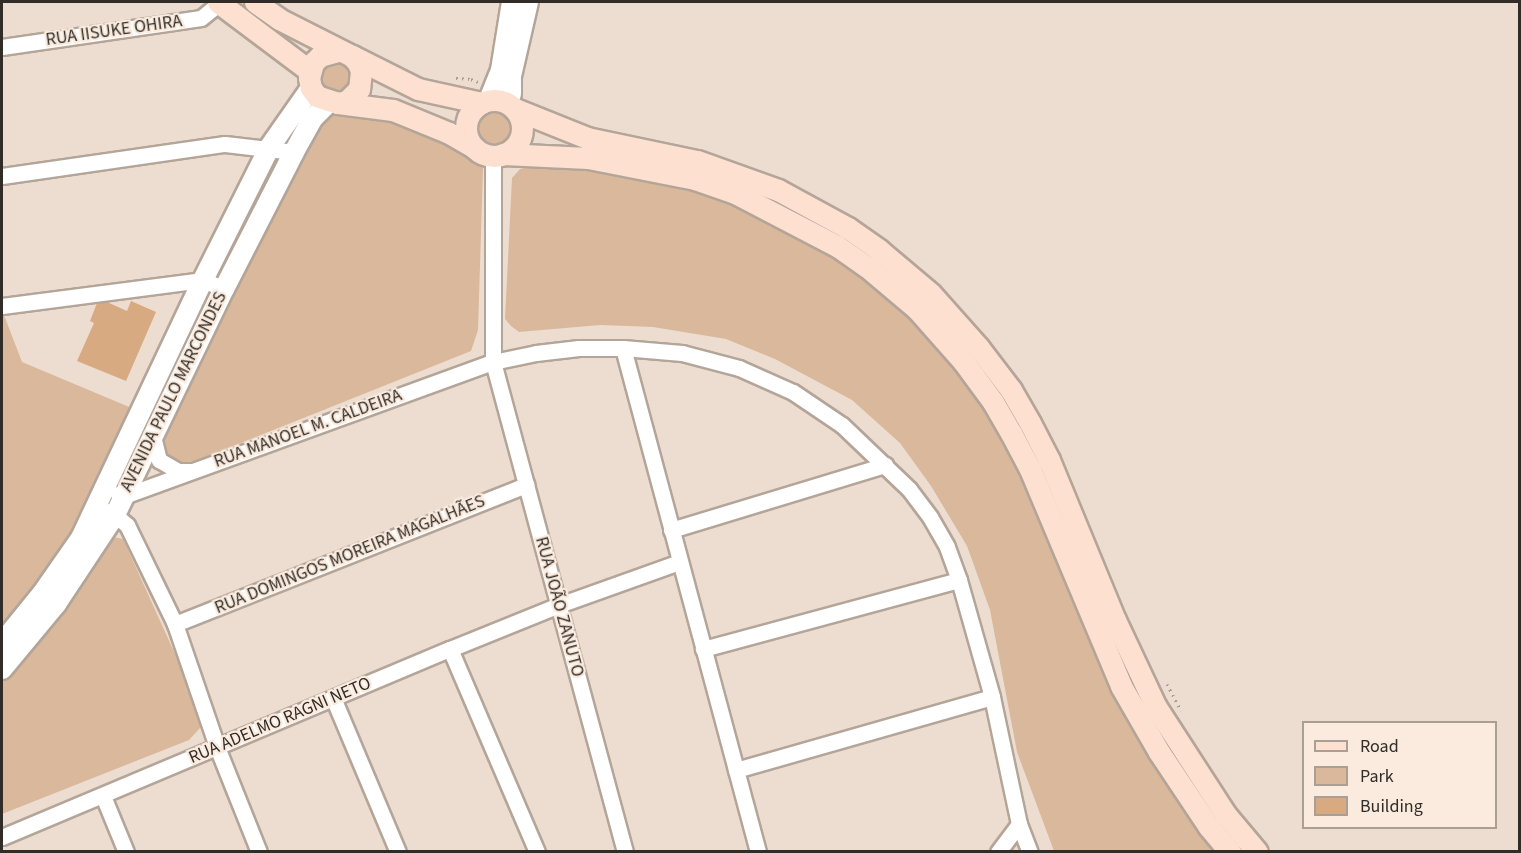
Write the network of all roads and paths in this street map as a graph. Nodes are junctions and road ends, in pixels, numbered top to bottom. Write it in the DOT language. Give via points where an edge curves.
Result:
graph roads {
  1 [pos="220,2"];
  2 [pos="255,2"];
  3 [pos="512,2"];
  4 [pos="528,2"];
  5 [pos="2,47"];
  6 [pos="344,53"];
  7 [pos="310,80"];
  8 [pos="333,103"];
  9 [pos="498,104"];
  10 [pos="269,148"];
  11 [pos="294,152"];
  12 [pos="490,153"];
  13 [pos="2,176"];
  14 [pos="203,280"];
  15 [pos="224,289"];
  16 [pos="2,306"];
  17 [pos="623,348"];
  18 [pos="493,362"];
  19 [pos="153,436"];
  20 [pos="885,465"];
  21 [pos="196,470"];
  22 [pos="526,485"];
  23 [pos="124,496"];
  24 [pos="98,497"];
  25 [pos="115,515"];
  26 [pos="671,530"];
  27 [pos="679,562"];
  28 [pos="959,580"];
  29 [pos="559,605"];
  30 [pos="175,624"];
  31 [pos="2,643"];
  32 [pos="450,649"];
  33 [pos="703,649"];
  34 [pos="2,669"];
  35 [pos="1162,677"];
  36 [pos="992,697"];
  37 [pos="334,700"];
  38 [pos="1185,718"];
  39 [pos="217,747"];
  40 [pos="736,770"];
  41 [pos="103,796"];
  42 [pos="1019,824"];
  43 [pos="2,837"];
  44 [pos="126,852"];
  45 [pos="259,852"];
  46 [pos="398,852"];
  47 [pos="537,852"];
  48 [pos="625,852"];
  49 [pos="758,852"];
  50 [pos="998,852"];
  51 [pos="1030,852"];
  52 [pos="1230,852"];
  53 [pos="1257,852"];
  1 -- 5 [label="street, RUA IISUKE OHIRA" via="201,18"];
  1 -- 7 [label="main road"];
  2 -- 6 [label="main road"];
  3 -- 9 [label="street"];
  4 -- 9 [label="street" via="511,76 511,93"];
  6 -- 7 [label="main road" via="320,56"];
  6 -- 8 [label="main road" via="362,71 359,89 346,101"];
  6 -- 9 [label="main road" via="418,89"];
  7 -- 8 [label="main road" via="317,96"];
  7 -- 10 [label="street, AVENIDA PAULO MARCONDES"];
  8 -- 11 [label="street, AVENIDA PAULO MARCONDES" via="313,118"];
  8 -- 12 [label="main road" via="393,111"];
  9 -- 12 [label="main road" via="520,117 522,135 512,150"];
  9 -- 12 [label="main road" via="473,108 466,124 469,141"];
  9 -- 53 [label="main road" via="587,138 697,161 778,190 856,234 931,294 979,348 1025,415 1156,707 1226,815"];
  10 -- 11 [label="street"];
  10 -- 13 [label="street" via="225,144"];
  10 -- 14 [label="street, AVENIDA PAULO MARCONDES"];
  11 -- 15 [label="street, AVENIDA PAULO MARCONDES"];
  12 -- 18 [label="street, RUA JOÃO ZANUTO"];
  12 -- 52 [label="main road" via="609,162 695,178 735,193 837,246 917,309 963,361 1011,433 1030,469 1121,686 1159,752"];
  14 -- 15 [label="street"];
  14 -- 16 [label="street"];
  14 -- 24 [label="street, AVENIDA PAULO MARCONDES"];
  15 -- 19 [label="street, AVENIDA PAULO MARCONDES"];
  17 -- 18 [label="street, RUA MANOEL M. CALDEIRA" via="568,349"];
  17 -- 20 [label="street, RUA MANOEL M. CALDEIRA" via="682,353 739,368 771,382 842,425"];
  17 -- 26 [label="street"];
  18 -- 21 [label="street, RUA MANOEL M. CALDEIRA"];
  18 -- 22 [label="street, RUA JOÃO ZANUTO"];
  19 -- 21 [label="street" via="154,451 168,468"];
  19 -- 23 [label="street, AVENIDA PAULO MARCONDES"];
  20 -- 26 [label="street"];
  20 -- 28 [label="street, RUA MANOEL M. CALDEIRA" via="930,517"];
  21 -- 23 [label="street, RUA MANOEL M. CALDEIRA"];
  22 -- 29 [label="street, RUA JOÃO ZANUTO"];
  22 -- 30 [label="street, RUA DOMINGOS MOREIRA MAGALHÃES"];
  23 -- 24 [label="street"];
  23 -- 25 [label="street, AVENIDA PAULO MARCONDES"];
  24 -- 25 [label="street"];
  24 -- 31 [label="street, AVENIDA PAULO MARCONDES" via="81,538"];
  25 -- 30 [label="street" via="127,525"];
  25 -- 34 [label="street, AVENIDA PAULO MARCONDES" via="56,604"];
  26 -- 27 [label="street"];
  27 -- 29 [label="street, RUA ADELMO RAGNI NETO"];
  27 -- 33 [label="street"];
  28 -- 33 [label="street"];
  28 -- 36 [label="street, RUA MANOEL M. CALDEIRA"];
  29 -- 32 [label="street, RUA ADELMO RAGNI NETO"];
  29 -- 48 [label="street, RUA JOÃO ZANUTO"];
  30 -- 39 [label="street"];
  32 -- 37 [label="street, RUA ADELMO RAGNI NETO"];
  32 -- 47 [label="street"];
  33 -- 40 [label="street"];
  35 -- 38 [label="path"];
  36 -- 40 [label="street"];
  36 -- 42 [label="street, RUA MANOEL M. CALDEIRA"];
  37 -- 39 [label="street, RUA ADELMO RAGNI NETO"];
  37 -- 46 [label="street"];
  39 -- 41 [label="street, RUA ADELMO RAGNI NETO"];
  39 -- 45 [label="street"];
  40 -- 49 [label="street"];
  41 -- 43 [label="street, RUA ADELMO RAGNI NETO"];
  41 -- 44 [label="street"];
  42 -- 50 [label="street"];
  42 -- 51 [label="street, RUA MANOEL M. CALDEIRA"];
}
